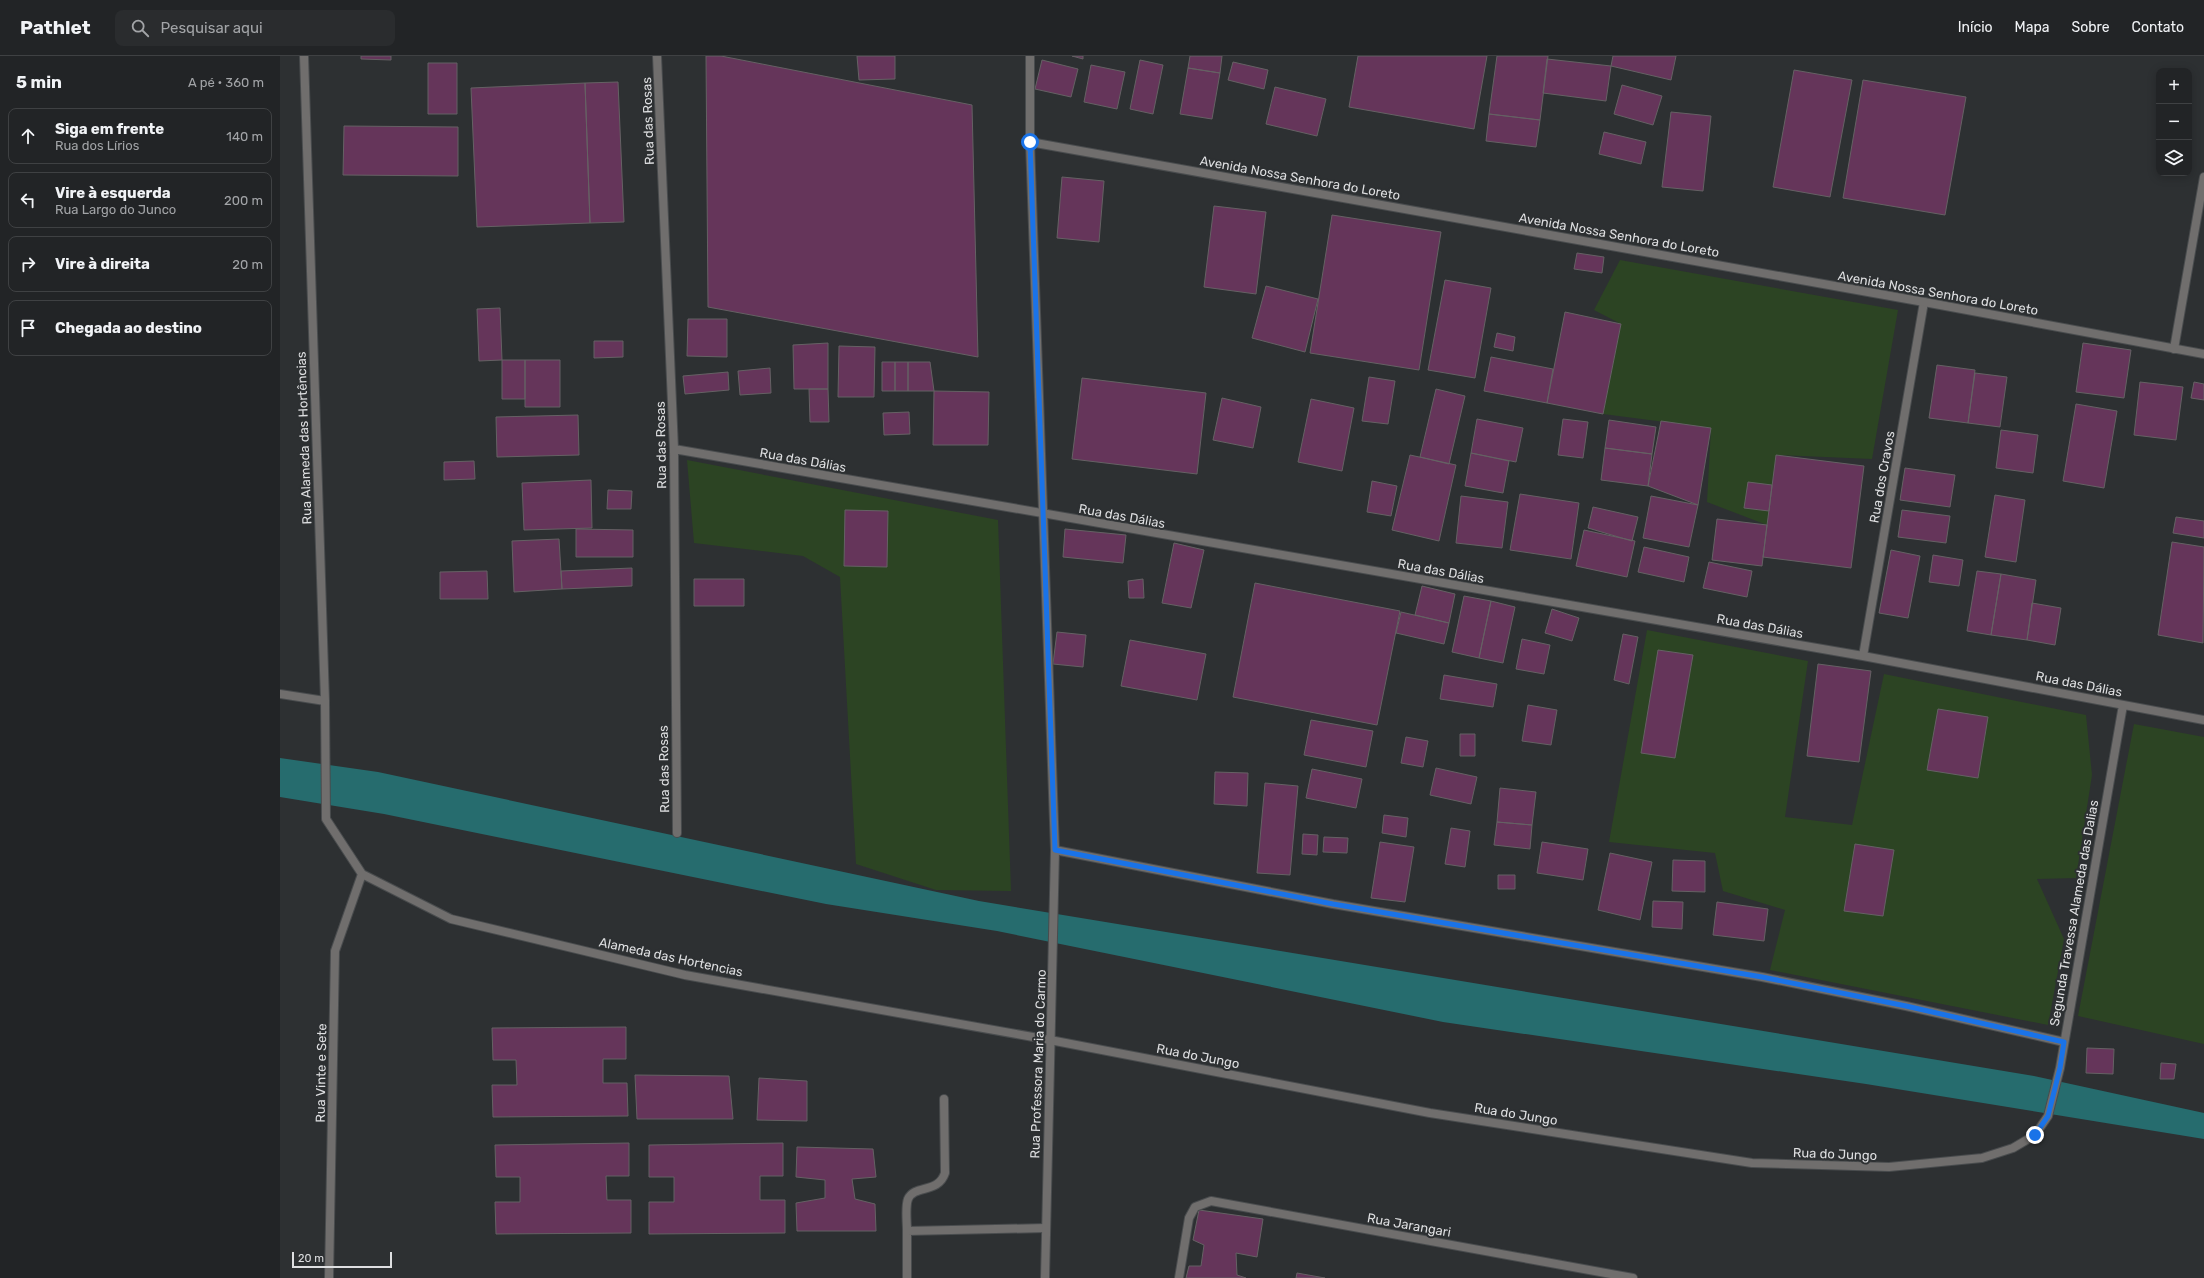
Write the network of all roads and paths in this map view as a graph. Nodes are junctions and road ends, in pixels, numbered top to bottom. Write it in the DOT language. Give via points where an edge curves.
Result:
graph roads {
  1 [pos="304,56"];
  2 [pos="657,56"];
  3 [pos="1030,56"];
  4 [pos="1030,142"];
  5 [pos="2204,177"];
  6 [pos="1924,302"];
  7 [pos="2174,349"];
  8 [pos="2204,354"];
  9 [pos="674,449"];
  10 [pos="1043,514"];
  11 [pos="1863,656"];
  12 [pos="280,694"];
  13 [pos="325,701"];
  14 [pos="2123,705"];
  15 [pos="2204,720"];
  16 [pos="326,819"];
  17 [pos="677,833"];
  18 [pos="1055,850"];
  19 [pos="362,874"];
  20 [pos="1050,1040"];
  21 [pos="2064,1042"];
  22 [pos="944,1099"];
  23 [pos="1982,1158"];
  24 [pos="1046,1228"];
  25 [pos="907,1231"];
  26 [pos="329,1278"];
  27 [pos="907,1278"];
  28 [pos="1044,1278"];
  29 [pos="1179,1278"];
  30 [pos="1632,1278"];
  1 -- 13 [label="street, Rua Alameda das Hortências"];
  2 -- 9 [label="street, Rua das Rosas"];
  3 -- 4 [label="street, Rua Professora Maria do Carmo"];
  4 -- 6 [label="street, Avenida Nossa Senhora do Loreto"];
  4 -- 10 [label="street, Rua Professora Maria do Carmo"];
  5 -- 7 [label="street"];
  6 -- 7 [label="street, Avenida Nossa Senhora do Loreto"];
  6 -- 11 [label="street, Rua dos Cravos"];
  7 -- 8 [label="street, Avenida Nossa Senhora do Loreto"];
  9 -- 10 [label="street, Rua das Dálias"];
  9 -- 17 [label="street, Rua das Rosas"];
  10 -- 11 [label="street, Rua das Dálias"];
  10 -- 18 [label="street, Rua Professora Maria do Carmo"];
  11 -- 14 [label="street, Rua das Dálias"];
  12 -- 13 [label="street"];
  13 -- 16 [label="street, Rua Alameda das Hortências"];
  14 -- 15 [label="street, Rua das Dálias"];
  14 -- 21 [label="street, Segunda Travessa Alameda das Dalias"];
  16 -- 19 [label="street, Alameda das Hortencias"];
  18 -- 20 [label="street, Rua Professora Maria do Carmo"];
  18 -- 21 [label="street" via="1333,904 1762,977"];
  19 -- 20 [label="street, Alameda das Hortencias" via="451,919 685,974"];
  19 -- 26 [label="street, Rua Vinte e Sete" via="335,951"];
  20 -- 23 [label="street, Rua do Jungo" via="1430,1113 1752,1163 1889,1167"];
  20 -- 24 [label="street, Rua Professora Maria do Carmo"];
  21 -- 23 [label="street, Segunda Travessa Alameda das Dalias" via="2048,1116 2035,1135 2013,1148"];
  22 -- 25 [label="street" via="945,1173 937,1185 914,1193 908,1199"];
  24 -- 25 [label="street"];
  24 -- 28 [label="street, Rua Professora Maria do Carmo"];
  25 -- 27 [label="street"];
  29 -- 30 [label="street, Rua Jarangari" via="1189,1218 1195,1207 1211,1201"];
}
